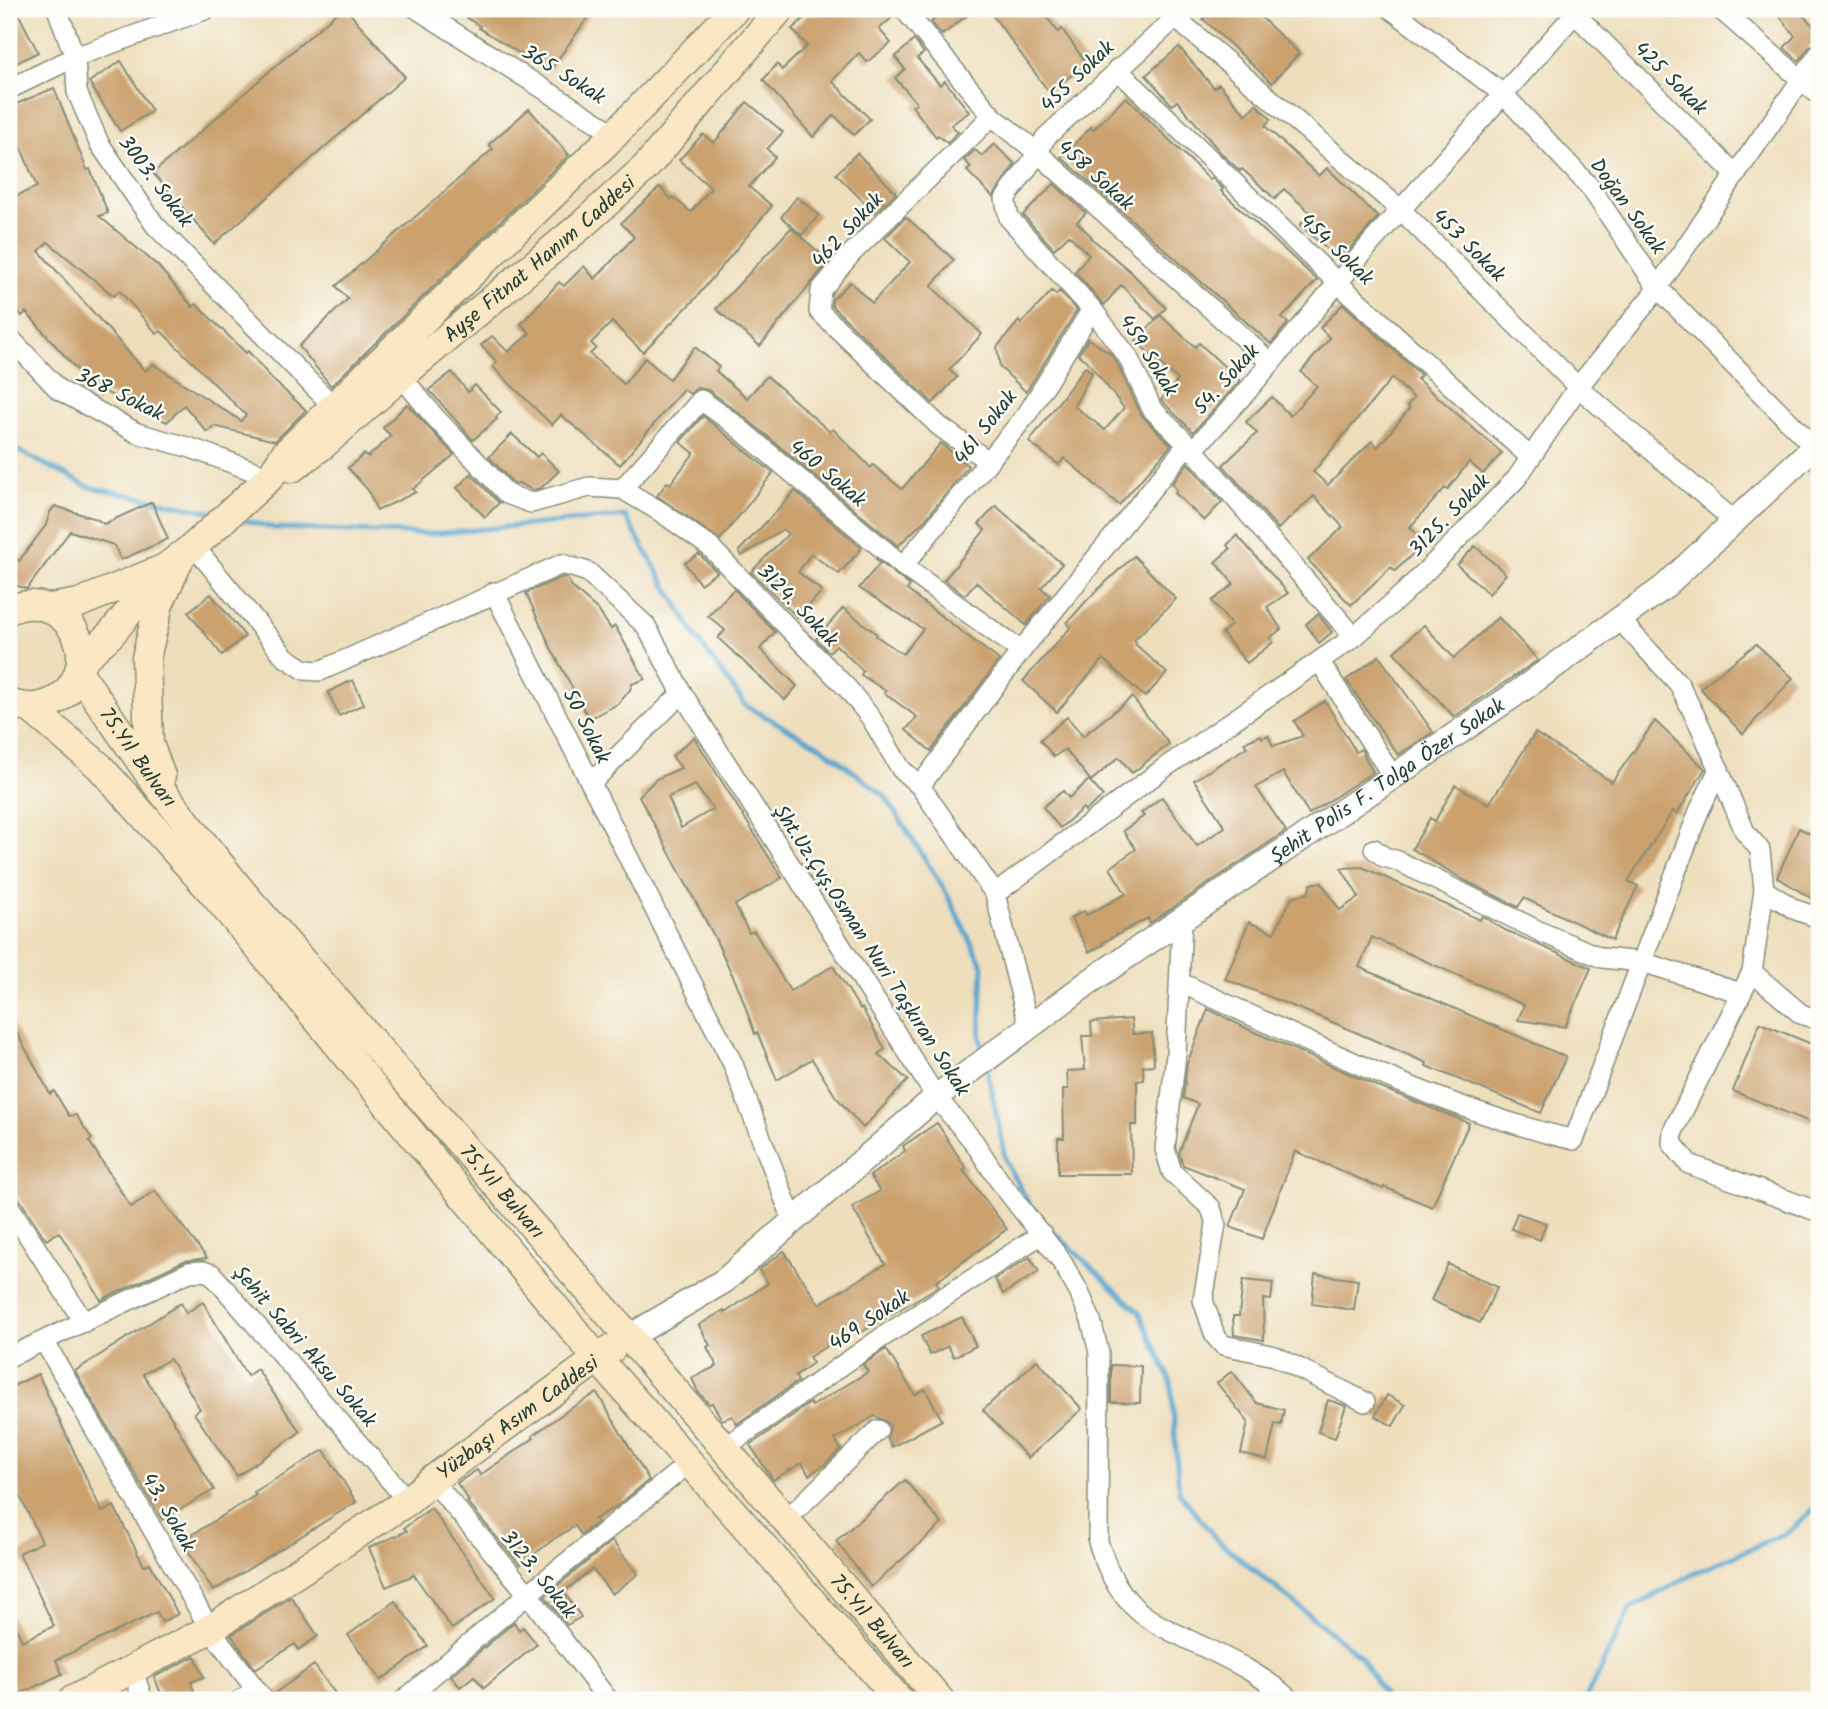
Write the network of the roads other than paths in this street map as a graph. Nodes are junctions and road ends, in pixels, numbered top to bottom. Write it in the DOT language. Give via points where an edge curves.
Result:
graph roads {
  1 [pos="57,9"];
  2 [pos="207,9"];
  3 [pos="417,9"];
  4 [pos="735,9"];
  5 [pos="780,9"];
  6 [pos="904,9"];
  7 [pos="1391,9"];
  8 [pos="1720,9"];
  9 [pos="1577,11"];
  10 [pos="1174,12"];
  11 [pos="1819,54"];
  12 [pos="75,57"];
  13 [pos="1117,69"];
  14 [pos="1802,79"];
  15 [pos="9,89"];
  16 [pos="1503,94"];
  17 [pos="1819,95"];
  18 [pos="992,116"];
  19 [pos="610,139"];
  20 [pos="1038,153"];
  21 [pos="646,167"];
  22 [pos="1736,175"];
  23 [pos="1401,210"];
  24 [pos="1339,284"];
  25 [pos="1657,287"];
  26 [pos="1092,309"];
  27 [pos="9,337"];
  28 [pos="1271,363"];
  29 [pos="401,376"];
  30 [pos="1578,387"];
  31 [pos="334,407"];
  32 [pos="1817,445"];
  33 [pos="1193,450"];
  34 [pos="1530,457"];
  35 [pos="988,461"];
  36 [pos="270,477"];
  37 [pos="622,489"];
  38 [pos="1734,521"];
  39 [pos="180,557"];
  40 [pos="903,566"];
  41 [pos="494,592"];
  42 [pos="24,605"];
  43 [pos="1619,619"];
  44 [pos="1354,637"];
  45 [pos="1021,650"];
  46 [pos="1320,662"];
  47 [pos="80,667"];
  48 [pos="682,693"];
  49 [pos="14,704"];
  50 [pos="1719,769"];
  51 [pos="1393,777"];
  52 [pos="591,783"];
  53 [pos="920,786"];
  54 [pos="173,805"];
  55 [pos="1374,849"];
  56 [pos="1764,890"];
  57 [pos="995,894"];
  58 [pos="1819,918"];
  59 [pos="1182,920"];
  60 [pos="1642,962"];
  61 [pos="1752,972"];
  62 [pos="1181,983"];
  63 [pos="1741,993"];
  64 [pos="1819,1020"];
  65 [pos="1021,1033"];
  66 [pos="945,1090"];
  67 [pos="9,1206"];
  68 [pos="1819,1212"];
  69 [pos="793,1221"];
  70 [pos="1042,1234"];
  71 [pos="84,1322"];
  72 [pos="629,1337"];
  73 [pos="44,1341"];
  74 [pos="9,1357"];
  75 [pos="597,1358"];
  76 [pos="1365,1402"];
  77 [pos="878,1430"];
  78 [pos="723,1448"];
  79 [pos="689,1463"];
  80 [pos="432,1480"];
  81 [pos="408,1501"];
  82 [pos="786,1520"];
  83 [pos="528,1594"];
  84 [pos="210,1629"];
  85 [pos="132,1668"];
  86 [pos="259,1693"];
  87 [pos="603,1699"];
  88 [pos="73,1700"];
  89 [pos="143,1700"];
  90 [pos="232,1700"];
  91 [pos="404,1700"];
  92 [pos="899,1700"];
  93 [pos="940,1700"];
  94 [pos="1290,1700"];
  1 -- 12 [label="street, 3003. Sokak"];
  2 -- 12 [label="street"];
  3 -- 19 [label="street, 365 Sokak"];
  4 -- 19 [label="main road, Ayşe Fitnat Hanım Caddesi"];
  5 -- 21 [label="main road, Ayşe Fitnat Hanım Caddesi"];
  6 -- 18 [label="street, 458 Sokak"];
  7 -- 16 [label="street, Doğan Sokak"];
  8 -- 14 [label="street"];
  9 -- 16 [label="street, 54. Sokak"];
  9 -- 22 [label="street, 425 Sokak"];
  10 -- 13 [label="street, 455 Sokak"];
  10 -- 23 [label="street, 453 Sokak"];
  11 -- 14 [label="street, 3125. Sokak"];
  12 -- 15 [label="street"];
  12 -- 31 [label="street, 3003. Sokak" via="77,92 99,143 155,225"];
  13 -- 20 [label="street, 455 Sokak" via="1045,138"];
  13 -- 24 [label="street, 454 Sokak"];
  14 -- 17 [label="street"];
  14 -- 22 [label="street, 3125. Sokak"];
  16 -- 23 [label="street, 54. Sokak"];
  16 -- 25 [label="street, Doğan Sokak" via="1590,187"];
  18 -- 20 [label="street, 458 Sokak"];
  18 -- 35 [label="street, 462 Sokak" via="852,253 821,290 819,311 939,426"];
  19 -- 21 [label="main road" via="631,139"];
  19 -- 31 [label="main road, Ayşe Fitnat Hanım Caddesi"];
  20 -- 26 [label="street, 459 Sokak" via="1005,199 1009,218"];
  20 -- 28 [label="street, 458 Sokak"];
  21 -- 29 [label="main road, Ayşe Fitnat Hanım Caddesi"];
  22 -- 25 [label="street, 3125. Sokak"];
  23 -- 24 [label="street, 54. Sokak"];
  23 -- 30 [label="street, 453 Sokak"];
  24 -- 28 [label="street, 54. Sokak"];
  24 -- 34 [label="street, 454 Sokak"];
  25 -- 30 [label="street, 3125. Sokak"];
  25 -- 32 [label="street, Doğan Sokak"];
  26 -- 33 [label="street, 459 Sokak" via="1128,357 1152,409"];
  26 -- 35 [label="street, 461 Sokak" via="1027,414"];
  27 -- 36 [label="street, 368 Sokak" via="59,390 137,433"];
  28 -- 33 [label="street, 54. Sokak"];
  29 -- 36 [label="main road, Ayşe Fitnat Hanım Caddesi" via="293,468"];
  29 -- 37 [label="street, 3124. Sokak" via="507,494 531,503 589,487"];
  30 -- 34 [label="street, 3125. Sokak"];
  30 -- 38 [label="street, 453 Sokak"];
  31 -- 36 [label="main road, Ayşe Fitnat Hanım Caddesi" via="285,454"];
  32 -- 38 [label="street, Şehit Polis F. Tolga Özer Sokak"];
  33 -- 44 [label="street, 459 Sokak"];
  33 -- 45 [label="street, 54. Sokak" via="1183,450"];
  34 -- 44 [label="street, 3125. Sokak" via="1517,478 1404,594"];
  35 -- 40 [label="street, 461 Sokak"];
  36 -- 39 [label="main road, Ayşe Fitnat Hanım Caddesi"];
  37 -- 40 [label="street, 460 Sokak" via="701,400"];
  37 -- 53 [label="street, 3124. Sokak" via="710,547 848,690 871,718 901,769"];
  38 -- 43 [label="street, Şehit Polis F. Tolga Özer Sokak" via="1662,588"];
  39 -- 41 [label="street" via="285,657 305,670 320,671"];
  39 -- 42 [label="main road, Ayşe Fitnat Hanım Caddesi" via="79,603"];
  39 -- 47 [label="main road, Ayşe Fitnat Hanım Caddesi"];
  39 -- 54 [label="main road" via="159,604 146,658 149,744"];
  40 -- 45 [label="street, 460 Sokak"];
  41 -- 48 [label="street, Şht.Uz.Çvş.Osman Nuri Taşkıran Sokak" via="562,564 588,572 646,626"];
  41 -- 52 [label="street, 50 Sokak"];
  42 -- 47 [label="main road" via="64,617 80,645"];
  43 -- 50 [label="street" via="1679,684"];
  43 -- 51 [label="street, Şehit Polis F. Tolga Özer Sokak"];
  44 -- 46 [label="street, 3125. Sokak"];
  45 -- 53 [label="street, 54. Sokak"];
  46 -- 51 [label="street"];
  46 -- 57 [label="street, 3125. Sokak" via="1167,766"];
  47 -- 49 [label="main road, Ayşe Fitnat Hanım Caddesi" via="72,687 60,698 46,705"];
  47 -- 54 [label="main road, 75.Yıl Bulvarı"];
  48 -- 52 [label="street"];
  48 -- 66 [label="street, Şht.Uz.Çvş.Osman Nuri Taşkıran Sokak"];
  49 -- 75 [label="main road, 75.Yıl Bulvarı" via="99,766 213,893"];
  50 -- 56 [label="street" via="1745,832 1760,850"];
  50 -- 60 [label="street"];
  51 -- 59 [label="street, Şehit Polis F. Tolga Özer Sokak"];
  52 -- 69 [label="street, 50 Sokak" via="733,1064"];
  53 -- 57 [label="street, 3124. Sokak"];
  54 -- 72 [label="main road, 75.Yıl Bulvarı" via="241,891"];
  55 -- 60 [label="street" via="1602,958"];
  56 -- 58 [label="street"];
  56 -- 61 [label="street"];
  57 -- 65 [label="street, 3124. Sokak"];
  59 -- 62 [label="street"];
  59 -- 65 [label="street, Şehit Polis F. Tolga Özer Sokak"];
  60 -- 62 [label="street" via="1574,1140 1523,1128 1395,1080"];
  60 -- 63 [label="street"];
  61 -- 63 [label="street"];
  61 -- 64 [label="street" via="1801,1014"];
  62 -- 76 [label="street" via="1165,1149 1172,1172 1212,1208 1216,1224 1203,1300 1215,1336 1223,1345 1275,1356"];
  63 -- 68 [label="street" via="1673,1131 1672,1143 1689,1164"];
  65 -- 66 [label="street, Şehit Polis F. Tolga Özer Sokak"];
  66 -- 69 [label="street, Yüzbaşı Asım Caddesi"];
  66 -- 70 [label="street, Şht.Uz.Çvş.Osman Nuri Taşkıran Sokak" via="998,1179"];
  67 -- 71 [label="street"];
  69 -- 72 [label="street, Yüzbaşı Asım Caddesi" via="724,1280"];
  70 -- 78 [label="street, 469 Sokak"];
  70 -- 94 [label="street, Şht.Uz.Çvş.Osman Nuri Taşkıran Sokak" via="1079,1292 1099,1353 1098,1542 1105,1565 1136,1609 1234,1662"];
  71 -- 73 [label="street"];
  71 -- 81 [label="street, Şehit Sabri Aksu Sokak" via="189,1272 212,1274"];
  72 -- 75 [label="main road, Yüzbaşı Asım Caddesi"];
  72 -- 78 [label="main road, 75.Yıl Bulvarı"];
  73 -- 74 [label="street"];
  73 -- 84 [label="street, 43. Sokak"];
  75 -- 79 [label="main road, 75.Yıl Bulvarı"];
  75 -- 80 [label="main road, Yüzbaşı Asım Caddesi"];
  77 -- 82 [label="street"];
  78 -- 82 [label="main road, 75.Yıl Bulvarı"];
  79 -- 83 [label="street"];
  79 -- 92 [label="main road, 75.Yıl Bulvarı"];
  80 -- 81 [label="main road, Yüzbaşı Asım Caddesi"];
  80 -- 83 [label="street, 3123. Sokak"];
  81 -- 84 [label="main road, Yüzbaşı Asım Caddesi"];
  82 -- 93 [label="main road, 75.Yıl Bulvarı"];
  83 -- 87 [label="street, 3123. Sokak"];
  83 -- 91 [label="street"];
  84 -- 85 [label="main road, Yüzbaşı Asım Caddesi"];
  84 -- 86 [label="street, 43. Sokak"];
  85 -- 88 [label="main road, Yüzbaşı Asım Caddesi"];
  85 -- 89 [label="street"];
  86 -- 90 [label="lane"];
}
